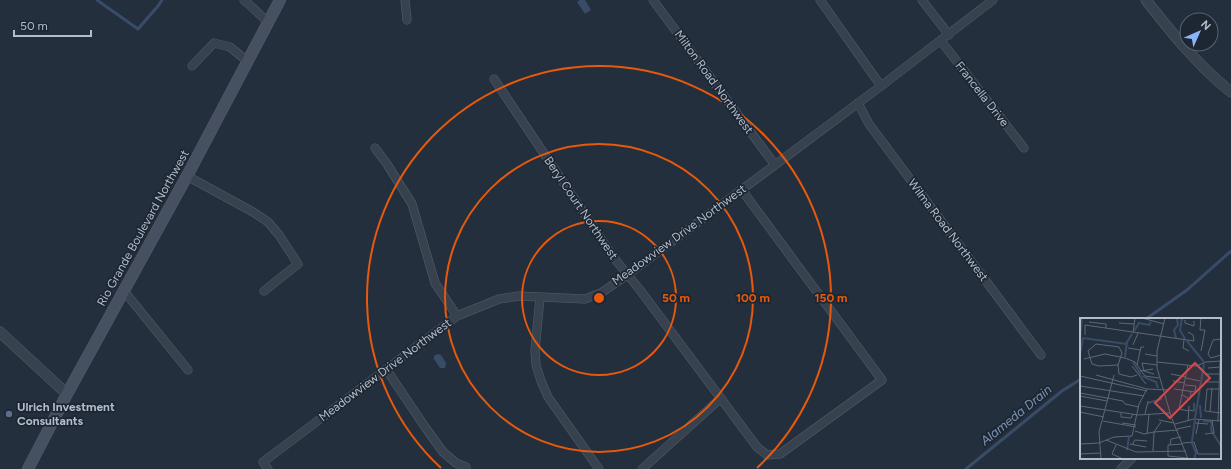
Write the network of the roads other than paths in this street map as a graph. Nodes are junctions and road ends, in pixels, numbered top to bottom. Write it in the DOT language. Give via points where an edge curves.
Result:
graph roads {
  1 [pos="244,0"];
  2 [pos="280,0"];
  3 [pos="405,0"];
  4 [pos="653,0"];
  5 [pos="820,0"];
  6 [pos="922,0"];
  7 [pos="993,0"];
  8 [pos="1146,0"];
  9 [pos="407,20"];
  10 [pos="268,22"];
  11 [pos="949,35"];
  12 [pos="940,41"];
  13 [pos="247,61"];
  14 [pos="192,66"];
  15 [pos="494,79"];
  16 [pos="881,86"];
  17 [pos="1231,92"];
  18 [pos="858,103"];
  19 [pos="375,148"];
  20 [pos="1024,148"];
  21 [pos="775,165"];
  22 [pos="187,176"];
  23 [pos="741,189"];
  24 [pos="627,275"];
  25 [pos="124,291"];
  26 [pos="264,291"];
  27 [pos="540,298"];
  28 [pos="457,316"];
  29 [pos="0,332"];
  30 [pos="1041,355"];
  31 [pos="386,368"];
  32 [pos="188,370"];
  33 [pos="67,394"];
  34 [pos="721,398"];
  35 [pos="1131,459"];
  36 [pos="266,466"];
  37 [pos="466,467"];
  38 [pos="28,469"];
  39 [pos="599,469"];
  40 [pos="642,469"];
  41 [pos="1121,469"];
  1 -- 10 [label="street"];
  2 -- 10 [label="main road, Rio Grande Boulevard Northwest"];
  3 -- 9 [label="street"];
  4 -- 21 [label="street, Milton Road Northwest"];
  5 -- 16 [label="street"];
  6 -- 11 [label="street"];
  7 -- 11 [label="street, Meadowview Drive Northwest"];
  8 -- 17 [label="street" via="1196,61"];
  10 -- 13 [label="main road, Rio Grande Boulevard Northwest"];
  11 -- 12 [label="street, Meadowview Drive Northwest"];
  12 -- 16 [label="street, Meadowview Drive Northwest"];
  12 -- 20 [label="street, Francella Drive"];
  13 -- 14 [label="street" via="230,48 214,43"];
  13 -- 22 [label="main road, Rio Grande Boulevard Northwest"];
  15 -- 24 [label="street, Beryl Court Northwest"];
  16 -- 18 [label="street, Meadowview Drive Northwest"];
  18 -- 21 [label="street, Meadowview Drive Northwest"];
  18 -- 30 [label="street, Wilma Road Northwest" via="869,124"];
  19 -- 28 [label="street" via="412,204 435,283"];
  21 -- 23 [label="street, Meadowview Drive Northwest"];
  22 -- 25 [label="main road, Rio Grande Boulevard Northwest"];
  22 -- 26 [label="street" via="268,222 283,241 298,264"];
  23 -- 24 [label="street, Meadowview Drive Northwest"];
  23 -- 34 [label="street, Beryl Court Northwest" via="882,380 780,454 767,455 757,447"];
  24 -- 27 [label="street, Meadowview Drive Northwest" via="601,293 585,299"];
  24 -- 34 [label="street, Beryl Court Northwest"];
  25 -- 32 [label="street"];
  25 -- 33 [label="main road, Rio Grande Boulevard Northwest"];
  27 -- 28 [label="street, Meadowview Drive Northwest" via="499,298"];
  27 -- 39 [label="street" via="535,350 536,366 541,381 548,397"];
  28 -- 31 [label="street, Meadowview Drive Northwest"];
  29 -- 33 [label="street"];
  31 -- 36 [label="street, Meadowview Drive Northwest"];
  31 -- 37 [label="street" via="443,452 456,463"];
  33 -- 38 [label="main road, Rio Grande Boulevard Northwest"];
  34 -- 40 [label="street"];
  35 -- 41 [label="street"];
}
